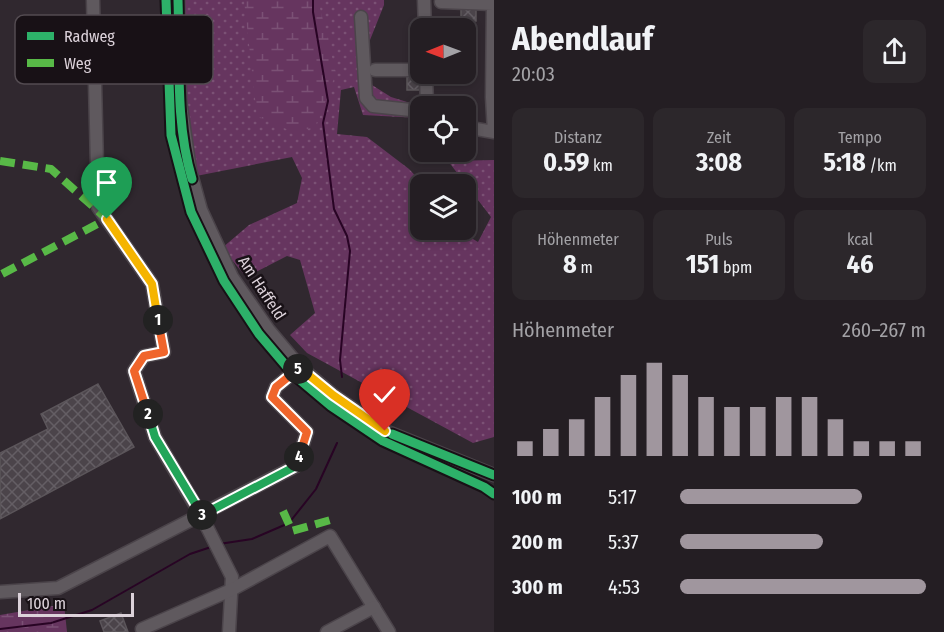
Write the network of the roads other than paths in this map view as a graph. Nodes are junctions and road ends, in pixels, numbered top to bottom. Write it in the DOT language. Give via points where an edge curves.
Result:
graph roads {
  1 [pos="93,0"];
  2 [pos="178,0"];
  3 [pos="424,0"];
  4 [pos="441,2"];
  5 [pos="93,15"];
  6 [pos="178,15"];
  7 [pos="361,17"];
  8 [pos="424,18"];
  9 [pos="375,70"];
  10 [pos="410,70"];
  11 [pos="95,84"];
  12 [pos="180,84"];
  13 [pos="410,110"];
  14 [pos="476,129"];
  15 [pos="300,368"];
  16 [pos="494,476"];
  17 [pos="201,515"];
  18 [pos="231,590"];
  19 [pos="0,592"];
  20 [pos="374,607"];
  21 [pos="142,629"];
  22 [pos="229,632"];
  23 [pos="327,632"];
  24 [pos="389,632"];
  1 -- 5 [label="street"];
  2 -- 6 [label="street, Am Haffeld"];
  3 -- 8 [label="street"];
  4 -- 14 [label="street" via="493,4 494,132"];
  7 -- 13 [label="street" via="366,98 373,106"];
  9 -- 10 [label="street"];
  11 -- 17 [label="street" via="98,207 152,284 164,352 144,356 134,371 155,437"];
  12 -- 15 [label="street, Am Haffeld" via="189,170 201,210 232,277"];
  15 -- 16 [label="street, Am Haffeld" via="385,431"];
  15 -- 17 [label="street" via="276,387 272,397 307,432 296,466"];
  17 -- 18 [label="street" via="232,577"];
  17 -- 19 [label="street" via="58,588"];
  18 -- 20 [label="street" via="330,536"];
  18 -- 21 [label="street"];
  18 -- 22 [label="street"];
  20 -- 23 [label="street"];
  20 -- 24 [label="street"];
}
